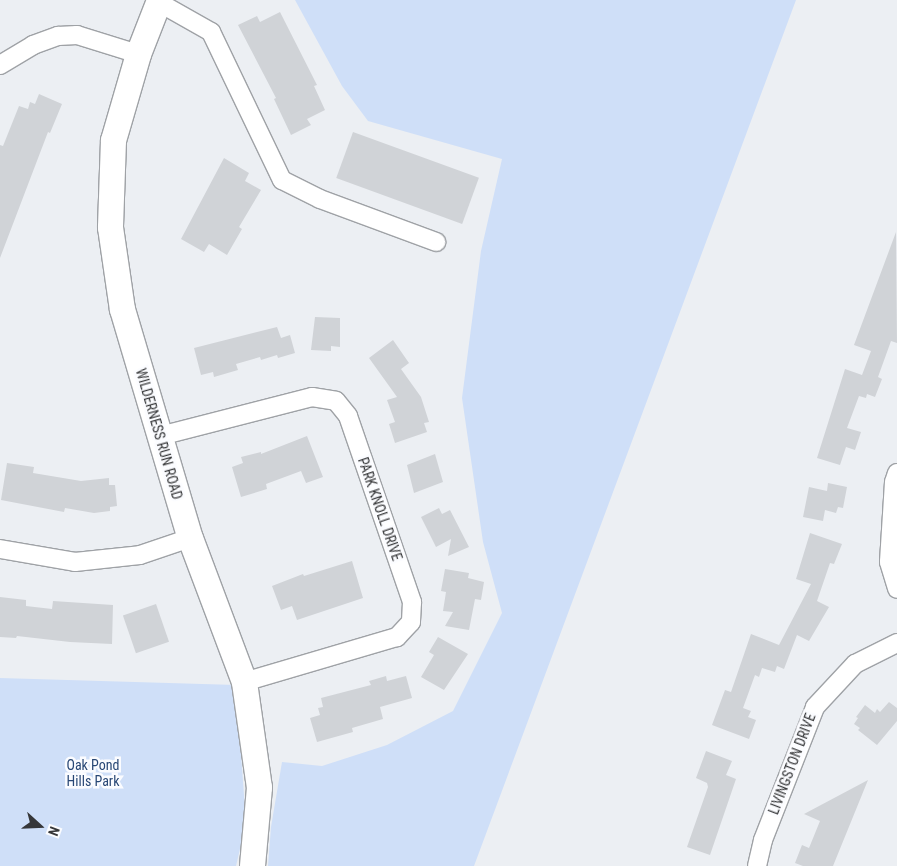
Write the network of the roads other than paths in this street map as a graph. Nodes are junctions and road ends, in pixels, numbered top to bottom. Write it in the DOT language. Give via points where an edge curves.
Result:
graph roads {
  1 [pos="159,1"];
  2 [pos="138,54"];
  3 [pos="0,65"];
  4 [pos="436,242"];
  5 [pos="160,436"];
  6 [pos="897,473"];
  7 [pos="190,538"];
  8 [pos="0,549"];
  9 [pos="897,589"];
  10 [pos="897,642"];
  11 [pos="244,682"];
  12 [pos="252,866"];
  13 [pos="757,866"];
  1 -- 2 [label="street, WILDERNESS RUN ROAD"];
  1 -- 4 [label="street" via="211,32 282,180 320,200"];
  2 -- 3 [label="street" via="77,35 58,36 33,45"];
  2 -- 5 [label="street, WILDERNESS RUN ROAD" via="113,140 110,227 122,310"];
  5 -- 7 [label="street, WILDERNESS RUN ROAD"];
  5 -- 11 [label="street, PARK KNOLL DRIVE" via="312,397 336,401 348,416 412,602 411,622 397,636"];
  6 -- 9 [label="street" via="889,562"];
  7 -- 8 [label="street" via="140,555 75,562"];
  7 -- 11 [label="street, WILDERNESS RUN ROAD"];
  10 -- 13 [label="street, LIVINGSTON DRIVE" via="855,664 815,707 763,840"];
  11 -- 12 [label="street, WILDERNESS RUN ROAD" via="259,787"];
}
